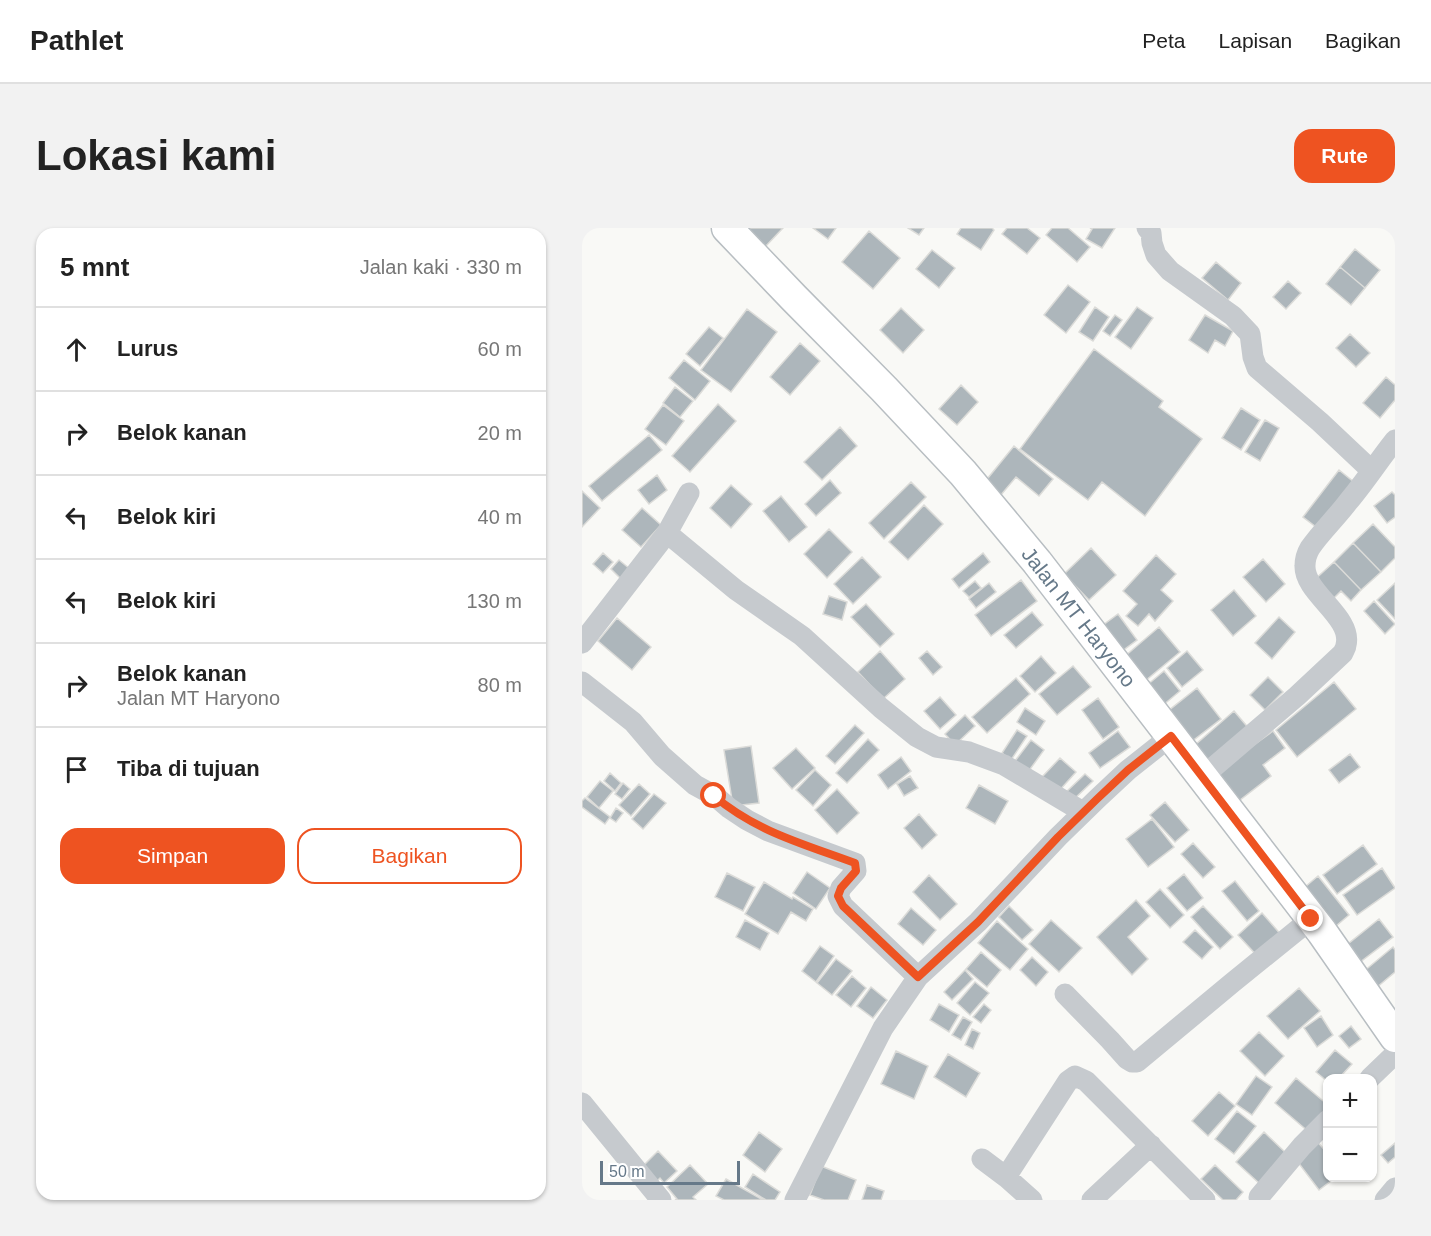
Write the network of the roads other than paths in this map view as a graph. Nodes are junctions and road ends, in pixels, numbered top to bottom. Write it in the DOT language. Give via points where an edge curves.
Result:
graph roads {
  1 [pos="727,228"];
  2 [pos="1147,228"];
  3 [pos="1395,440"];
  4 [pos="1372,471"];
  5 [pos="690,493"];
  6 [pos="667,532"];
  7 [pos="582,643"];
  8 [pos="582,682"];
  9 [pos="1171,736"];
  10 [pos="1202,777"];
  11 [pos="1083,812"];
  12 [pos="1311,919"];
  13 [pos="918,977"];
  14 [pos="1065,994"];
  15 [pos="1395,1037"];
  16 [pos="1395,1054"];
  17 [pos="1374,1074"];
  18 [pos="582,1103"];
  19 [pos="1323,1125"];
  20 [pos="1151,1145"];
  21 [pos="982,1159"];
  22 [pos="1006,1177"];
  23 [pos="1395,1188"];
  24 [pos="1259,1197"];
  25 [pos="661,1200"];
  26 [pos="795,1200"];
  27 [pos="1032,1200"];
  28 [pos="1092,1200"];
  29 [pos="1205,1200"];
  30 [pos="1385,1200"];
  1 -- 9 [label="main road, Jalan MT Haryono" via="963,473"];
  2 -- 4 [label="street" via="1156,255 1170,271 1233,316 1250,334 1257,369"];
  3 -- 4 [label="street"];
  4 -- 10 [label="street" via="1309,550 1304,568 1311,586 1342,624 1347,638 1343,653"];
  5 -- 6 [label="street"];
  6 -- 7 [label="street"];
  6 -- 11 [label="street" via="736,590 802,636 917,737 936,747 969,752 1004,765"];
  8 -- 13 [label="street" via="633,722 662,756 695,785 747,820 855,863 856,871 838,896 843,906"];
  9 -- 10 [label="main road, Jalan MT Haryono"];
  9 -- 11 [label="street"];
  10 -- 12 [label="main road, Jalan MT Haryono"];
  11 -- 13 [label="street" via="978,922"];
  12 -- 14 [label="street" via="1137,1062 1127,1059"];
  12 -- 15 [label="main road, Jalan MT Haryono"];
  13 -- 26 [label="street" via="883,1028"];
  16 -- 17 [label="street"];
  18 -- 25 [label="street"];
  19 -- 24 [label="street"];
  20 -- 22 [label="street" via="1086,1081 1076,1076 1068,1081"];
  20 -- 28 [label="street"];
  20 -- 29 [label="street"];
  21 -- 22 [label="street"];
  22 -- 27 [label="street"];
  23 -- 30 [label="street"];
}
